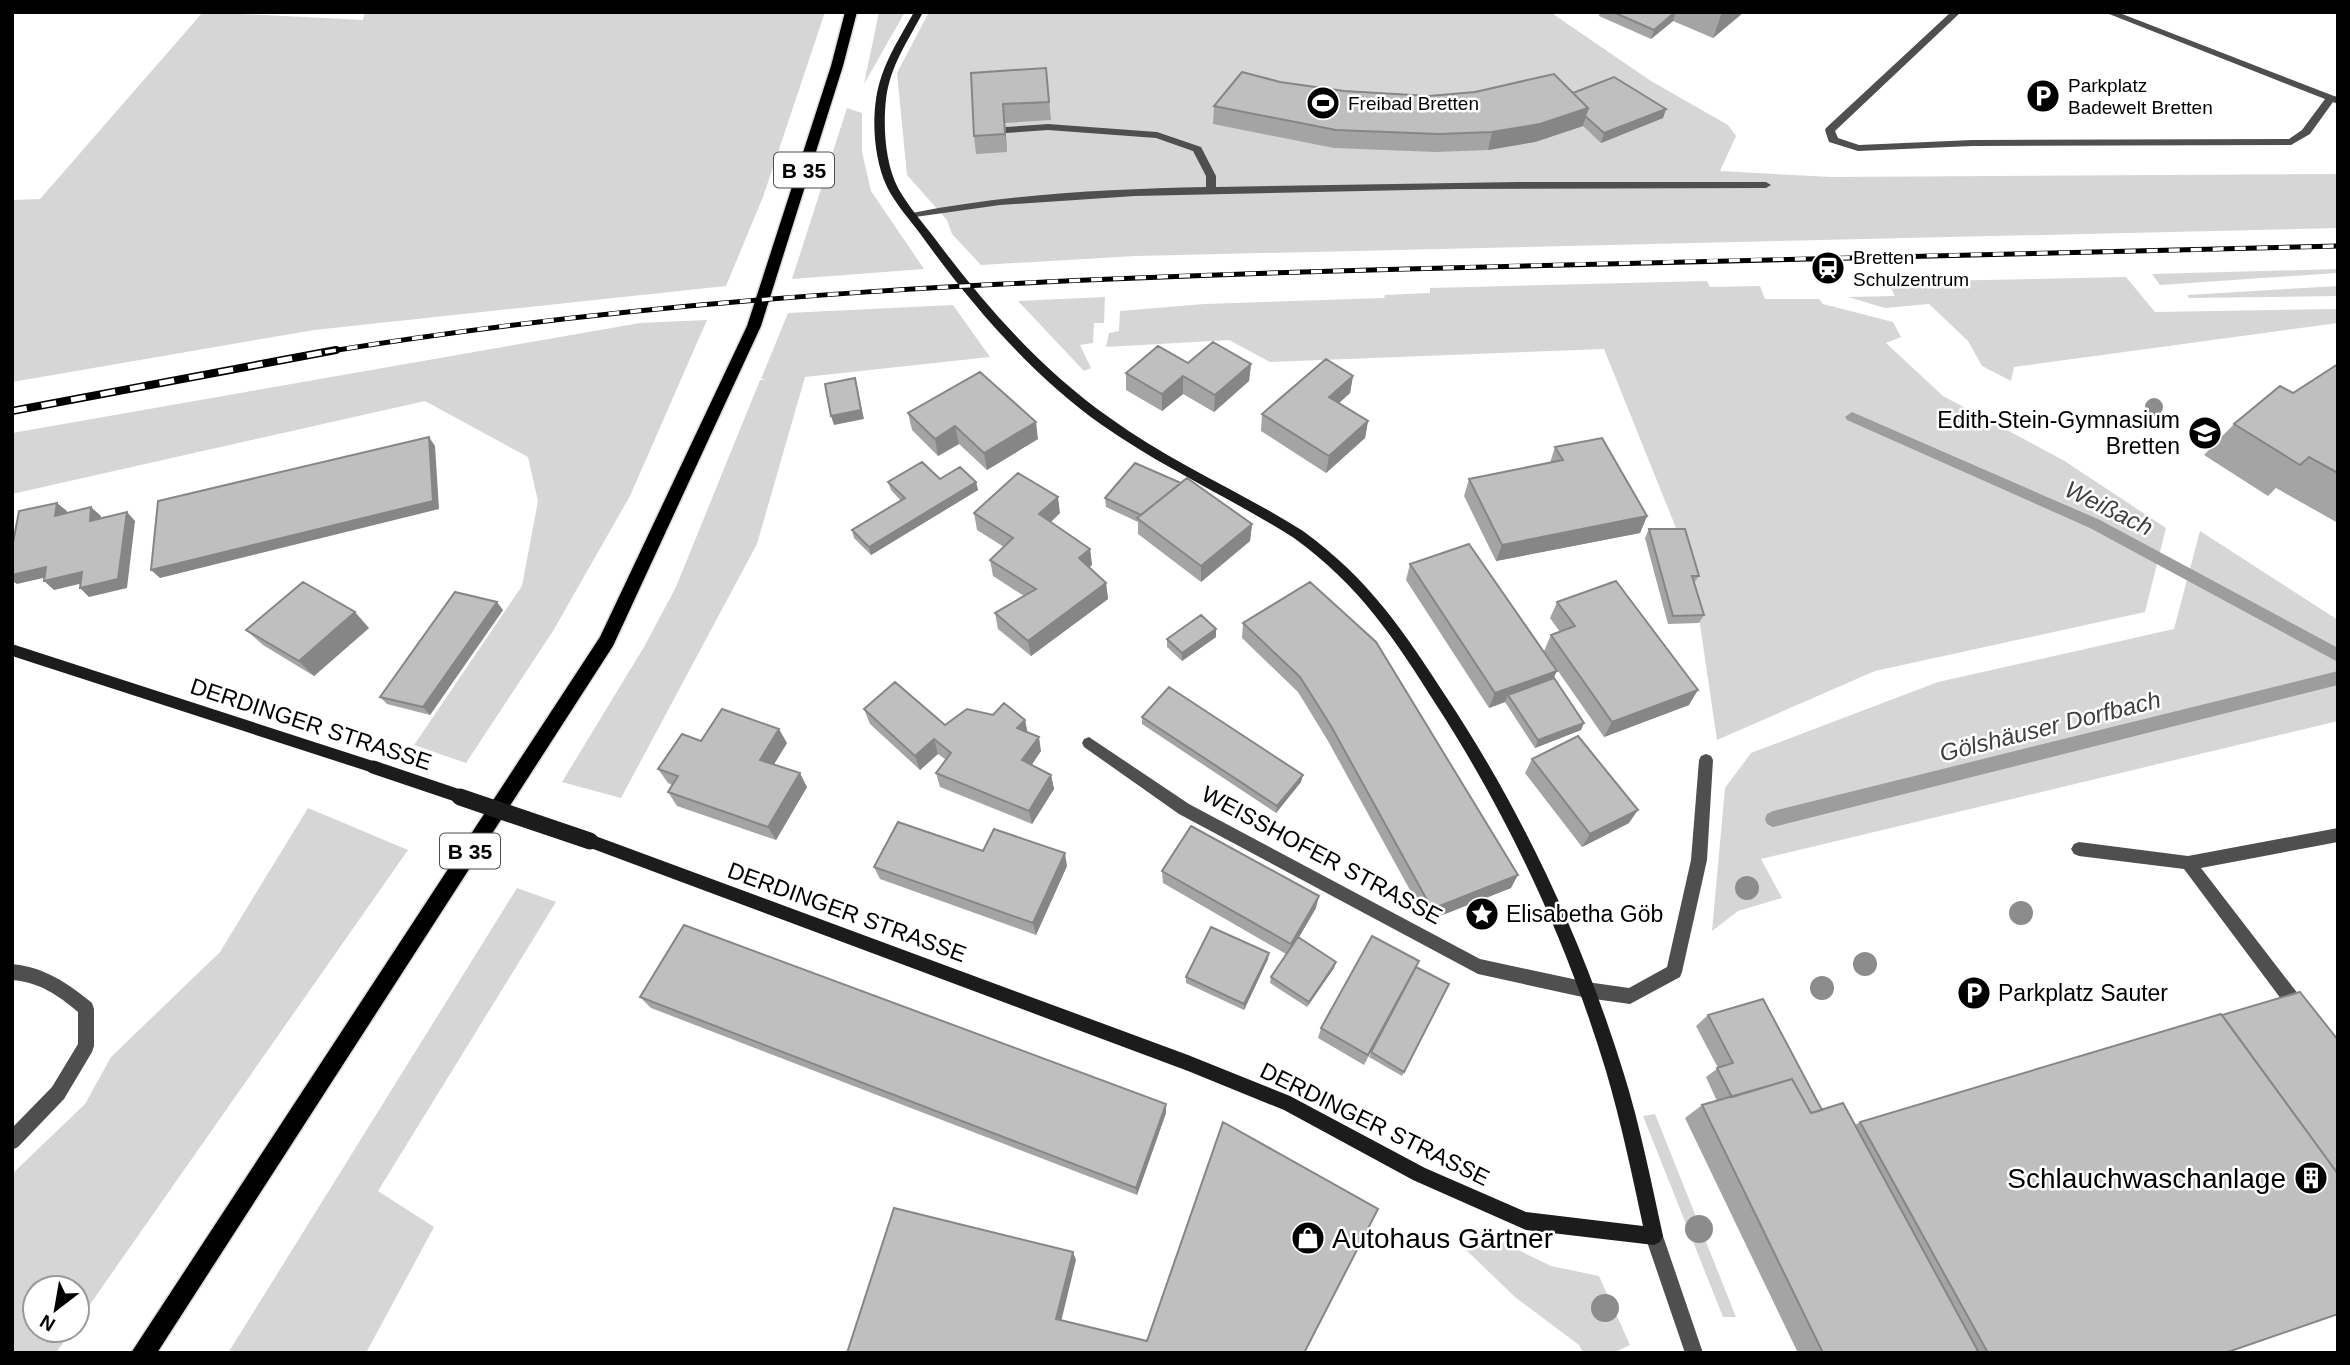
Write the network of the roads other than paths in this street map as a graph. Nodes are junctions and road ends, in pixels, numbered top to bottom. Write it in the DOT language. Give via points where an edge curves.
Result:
graph roads {
  1 [pos="851,12"];
  2 [pos="919,12"];
  3 [pos="1957,12"];
  4 [pos="2108,12"];
  5 [pos="2334,100"];
  6 [pos="1006,130"];
  7 [pos="1766,185"];
  8 [pos="1211,190"];
  9 [pos="912,216"];
  10 [pos="12,650"];
  11 [pos="1089,743"];
  12 [pos="1706,760"];
  13 [pos="2338,835"];
  14 [pos="2079,849"];
  15 [pos="2188,863"];
  16 [pos="12,972"];
  17 [pos="1587,990"];
  18 [pos="2313,1027"];
  19 [pos="12,1141"];
  20 [pos="1654,1236"];
  21 [pos="143,1353"];
  22 [pos="1694,1353"];
  1 -- 21 [label="main road, B 35" via="754,326 607,641"];
  2 -- 9 [label="main road" via="888,69 881,102 885,170"];
  3 -- 5 [label="street" via="1830,130 1833,140 1858,148 2291,142"];
  4 -- 5 [label="street"];
  6 -- 8 [label="street" via="1048,127 1157,135 1197,149 1211,176"];
  7 -- 8 [label="street"];
  8 -- 9 [label="street" via="1011,199"];
  9 -- 17 [label="main road" via="997,324 1104,420 1272,515 1327,555 1373,599 1490,778"];
  10 -- 20 [label="main road, DERDINGER STRASSE, bridge" via="590,841 1162,1053 1290,1104 1419,1174 1526,1220"];
  11 -- 17 [label="street, WEISSHOFER STRASSE" via="1184,809 1478,966"];
  12 -- 17 [label="street, WEISSHOFER STRASSE" via="1699,860 1674,972 1630,996"];
  13 -- 15 [label="street"];
  14 -- 15 [label="street"];
  15 -- 18 [label="street"];
  16 -- 19 [label="street" via="29,972 61,987 86,1009 86,1046 58,1093"];
  17 -- 20 [label="main road" via="1631,1129"];
  20 -- 22 [label="street"];
}
